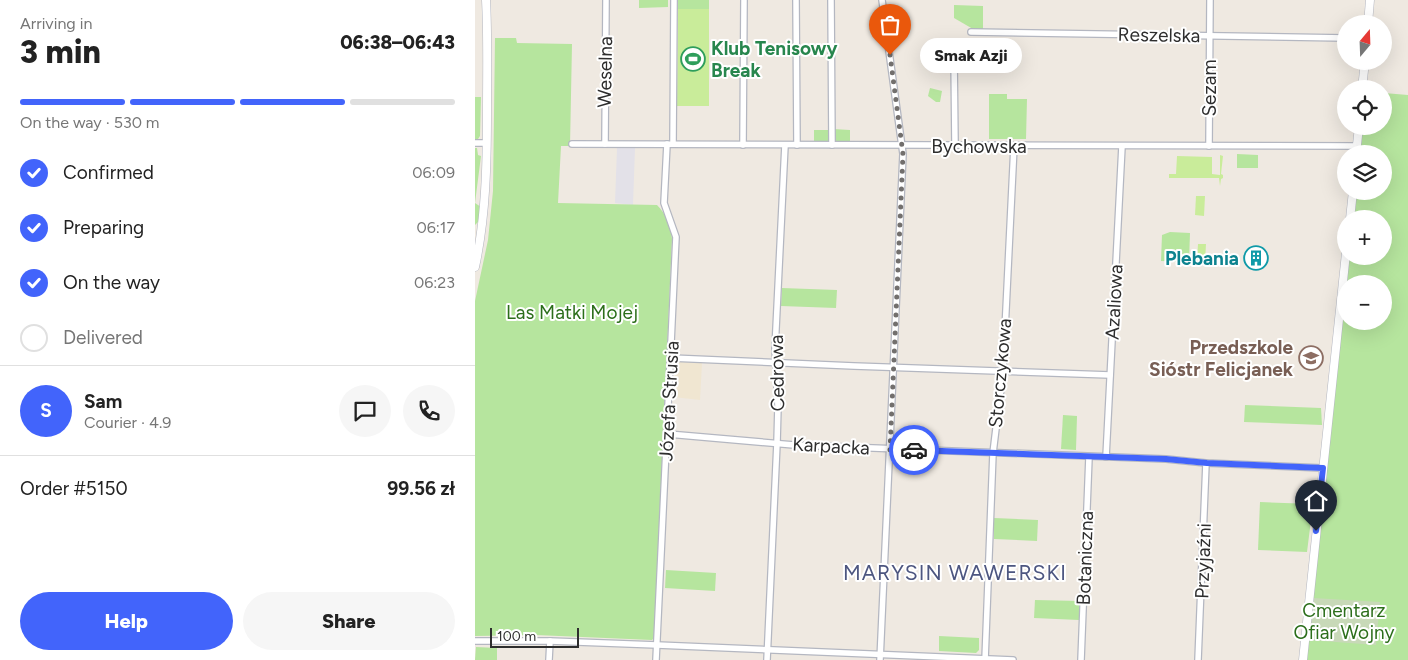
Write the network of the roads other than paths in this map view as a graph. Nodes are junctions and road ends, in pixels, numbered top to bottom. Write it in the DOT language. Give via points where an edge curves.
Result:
graph roads {
  1 [pos="486,0"];
  2 [pos="491,0"];
  3 [pos="606,0"];
  4 [pos="674,0"];
  5 [pos="744,0"];
  6 [pos="795,0"];
  7 [pos="831,0"];
  8 [pos="882,0"];
  9 [pos="1210,0"];
  10 [pos="1370,0"];
  11 [pos="1369,15"];
  12 [pos="971,32"];
  13 [pos="487,35"];
  14 [pos="1209,36"];
  15 [pos="1337,38"];
  16 [pos="953,56"];
  17 [pos="475,143"];
  18 [pos="487,143"];
  19 [pos="572,144"];
  20 [pos="605,144"];
  21 [pos="670,144"];
  22 [pos="743,144"];
  23 [pos="785,145"];
  24 [pos="797,145"];
  25 [pos="903,145"];
  26 [pos="955,145"];
  27 [pos="831,146"];
  28 [pos="1014,146"];
  29 [pos="1122,146"];
  30 [pos="1209,146"];
  31 [pos="1337,149"];
  32 [pos="1345,265"];
  33 [pos="475,267"];
  34 [pos="671,358"];
  35 [pos="775,362"];
  36 [pos="894,368"];
  37 [pos="1003,371"];
  38 [pos="1110,375"];
  39 [pos="668,434"];
  40 [pos="777,443"];
  41 [pos="890,450"];
  42 [pos="993,453"];
  43 [pos="1089,457"];
  44 [pos="1106,457"];
  45 [pos="1207,463"];
  46 [pos="1323,468"];
  47 [pos="475,641"];
  48 [pos="550,641"];
  49 [pos="657,644"];
  50 [pos="768,650"];
  51 [pos="880,657"];
  52 [pos="985,659"];
  53 [pos="549,660"];
  54 [pos="656,660"];
  55 [pos="767,660"];
  56 [pos="1013,660"];
  57 [pos="1081,660"];
  58 [pos="1198,660"];
  59 [pos="1303,660"];
  1 -- 13 [label="street"];
  2 -- 13 [label="street"];
  3 -- 20 [label="street, Weselna"];
  4 -- 21 [label="street, Józefa Strusia"];
  5 -- 22 [label="street"];
  6 -- 24 [label="street"];
  7 -- 27 [label="street"];
  8 -- 25 [label="street"];
  9 -- 14 [label="street, Sezam"];
  10 -- 11 [label="street"];
  12 -- 14 [label="street, Reszelska"];
  13 -- 18 [label="street"];
  14 -- 15 [label="street, Reszelska"];
  14 -- 30 [label="street, Sezam"];
  16 -- 26 [label="street"];
  17 -- 18 [label="street"];
  18 -- 33 [label="street" via="484,205"];
  19 -- 20 [label="street, Bychowska"];
  20 -- 21 [label="street, Bychowska"];
  21 -- 22 [label="street, Bychowska"];
  21 -- 34 [label="street, Józefa Strusia" via="665,203 676,237"];
  22 -- 23 [label="street, Bychowska"];
  23 -- 24 [label="street, Bychowska"];
  23 -- 35 [label="street, Cedrowa"];
  24 -- 27 [label="street, Bychowska"];
  25 -- 26 [label="street, Bychowska"];
  25 -- 27 [label="street, Bychowska"];
  25 -- 36 [label="street"];
  26 -- 28 [label="street, Bychowska"];
  28 -- 29 [label="street, Bychowska"];
  28 -- 37 [label="street, Storczykowa"];
  29 -- 30 [label="street, Bychowska"];
  29 -- 38 [label="street, Azaliowa"];
  30 -- 31 [label="street, Bychowska"];
  32 -- 46 [label="street"];
  34 -- 35 [label="street"];
  34 -- 39 [label="street, Józefa Strusia"];
  35 -- 36 [label="street"];
  35 -- 40 [label="street, Cedrowa"];
  36 -- 37 [label="street"];
  36 -- 41 [label="street"];
  37 -- 38 [label="street"];
  37 -- 42 [label="street, Storczykowa"];
  38 -- 44 [label="street, Azaliowa"];
  39 -- 40 [label="street, Karpacka"];
  39 -- 49 [label="street, Józefa Strusia"];
  40 -- 41 [label="street, Karpacka"];
  40 -- 50 [label="street, Cedrowa"];
  41 -- 42 [label="street, Karpacka"];
  41 -- 51 [label="street"];
  42 -- 43 [label="street, Karpacka"];
  42 -- 52 [label="street, Storczykowa"];
  43 -- 44 [label="street, Karpacka"];
  43 -- 57 [label="street, Botaniczna"];
  44 -- 45 [label="street, Karpacka"];
  45 -- 46 [label="street, Karpacka"];
  45 -- 58 [label="street, Przyjaźni"];
  46 -- 59 [label="street"];
  47 -- 48 [label="street"];
  48 -- 49 [label="street"];
  48 -- 53 [label="street"];
  49 -- 50 [label="street"];
  49 -- 54 [label="street, Józefa Strusia"];
  50 -- 51 [label="street"];
  50 -- 55 [label="street, Cedrowa"];
  51 -- 52 [label="street"];
  52 -- 56 [label="street"];
}
